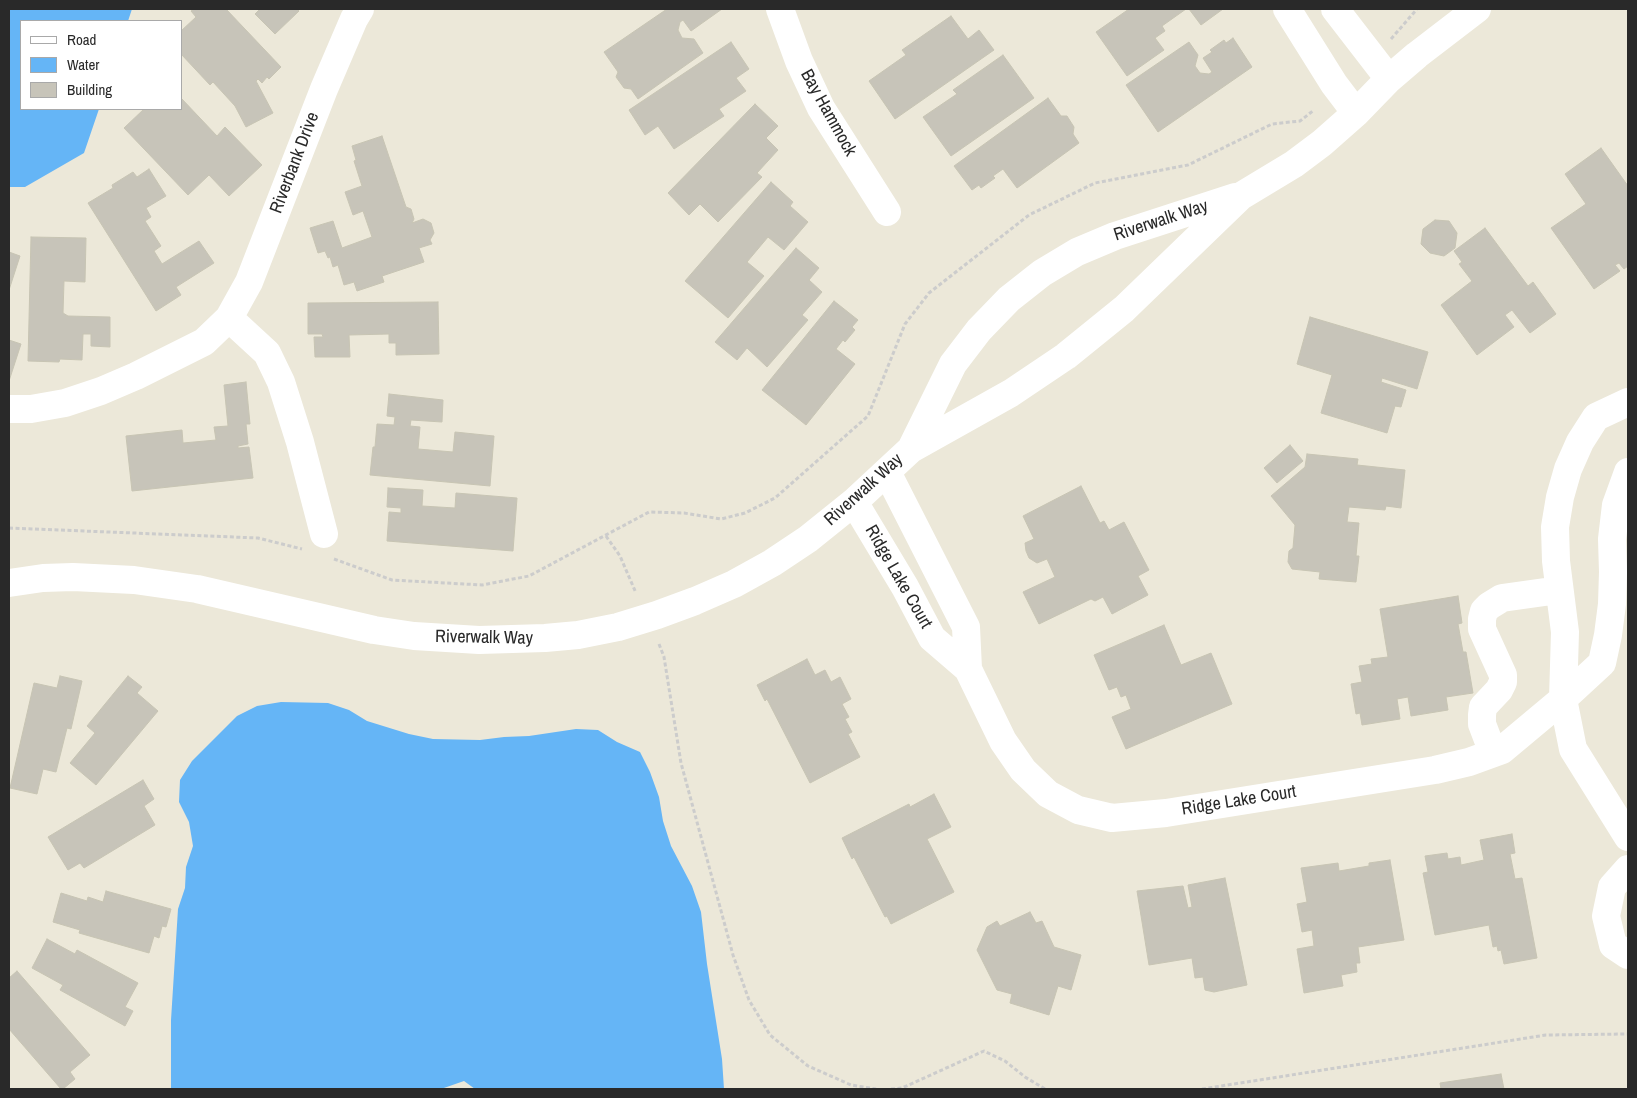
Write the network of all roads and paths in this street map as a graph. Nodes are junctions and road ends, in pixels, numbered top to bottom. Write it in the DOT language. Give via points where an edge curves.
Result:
graph roads {
  1 [pos="360,9"];
  2 [pos="780,9"];
  3 [pos="1286,9"];
  4 [pos="1335,9"];
  5 [pos="1417,9"];
  6 [pos="1477,9"];
  7 [pos="1390,39"];
  8 [pos="1389,79"];
  9 [pos="1316,109"];
  10 [pos="1356,113"];
  11 [pos="1241,196"];
  12 [pos="887,212"];
  13 [pos="230,318"];
  14 [pos="1628,402"];
  15 [pos="9,409"];
  16 [pos="910,449"];
  17 [pos="887,472"];
  18 [pos="1628,472"];
  19 [pos="854,502"];
  20 [pos="9,528"];
  21 [pos="606,536"];
  22 [pos="320,547"];
  23 [pos="9,583"];
  24 [pos="1560,590"];
  25 [pos="638,598"];
  26 [pos="657,637"];
  27 [pos="968,669"];
  28 [pos="1563,699"];
  29 [pos="1493,753"];
  30 [pos="1628,836"];
  31 [pos="1628,869"];
  32 [pos="1628,956"];
  33 [pos="1628,1034"];
  34 [pos="876,1089"];
  35 [pos="891,1089"];
  36 [pos="903,1089"];
  37 [pos="1045,1089"];
  38 [pos="1202,1089"];
  1 -- 13 [label="street, Riverbank Drive" via="324,89 249,282"];
  2 -- 12 [label="street, Bay Hammock" via="821,108"];
  3 -- 10 [label="street"];
  4 -- 8 [label="street"];
  5 -- 7 [label="path"];
  6 -- 8 [label="street, Riverwalk Way"];
  8 -- 10 [label="street, Riverwalk Way"];
  9 -- 21 [label="path" via="1300,121 1272,124 1188,164 1095,183 1029,215 929,293 905,324 868,416 775,498 745,513 721,519 649,512"];
  10 -- 11 [label="street, Riverwalk Way" via="1294,164"];
  11 -- 16 [label="street, Riverwalk Way" via="1124,308 1066,356 1011,393"];
  11 -- 16 [label="street, Riverwalk Way" via="1115,236 1077,252 1042,274 1009,300 958,357"];
  13 -- 15 [label="street, Riverbank Drive" via="204,342 101,391 65,403"];
  13 -- 22 [label="street" via="267,353 281,382 300,442"];
  14 -- 24 [label="street" via="1596,417 1568,469 1555,526"];
  16 -- 17 [label="street, Riverwalk Way"];
  17 -- 19 [label="street, Riverwalk Way"];
  17 -- 27 [label="street, Ridge Lake Court" via="966,627"];
  18 -- 28 [label="street, Ridge Lake Court" via="1616,505 1612,539 1612,604 1602,664"];
  19 -- 23 [label="street, Riverwalk Way" via="772,563 726,587 657,615 602,630 553,638 479,640 414,636 197,590 134,580 73,577"];
  19 -- 27 [label="street, Ridge Lake Court" via="932,638"];
  20 -- 22 [label="path" via="258,538"];
  21 -- 22 [label="path" via="529,576 482,585 392,580"];
  21 -- 25 [label="path" via="620,556"];
  24 -- 28 [label="street" via="1565,632"];
  24 -- 29 [label="street" via="1502,598 1484,611 1482,630 1504,675 1499,690 1484,707 1482,715 1482,724"];
  26 -- 34 [label="path" via="664,657 681,763 733,955 749,1000 770,1035 808,1066 850,1085"];
  27 -- 29 [label="street, Ridge Lake Court" via="1003,741 1023,770 1048,794 1078,810 1112,818 1166,813 1435,770"];
  28 -- 29 [label="street, Ridge Lake Court" via="1502,750"];
  28 -- 30 [label="street" via="1573,749"];
  31 -- 32 [label="street" via="1612,887 1606,916 1613,945"];
  33 -- 38 [label="path" via="1546,1035"];
  35 -- 36 [label="path"];
  36 -- 37 [label="path" via="984,1051 1005,1061"];
}
